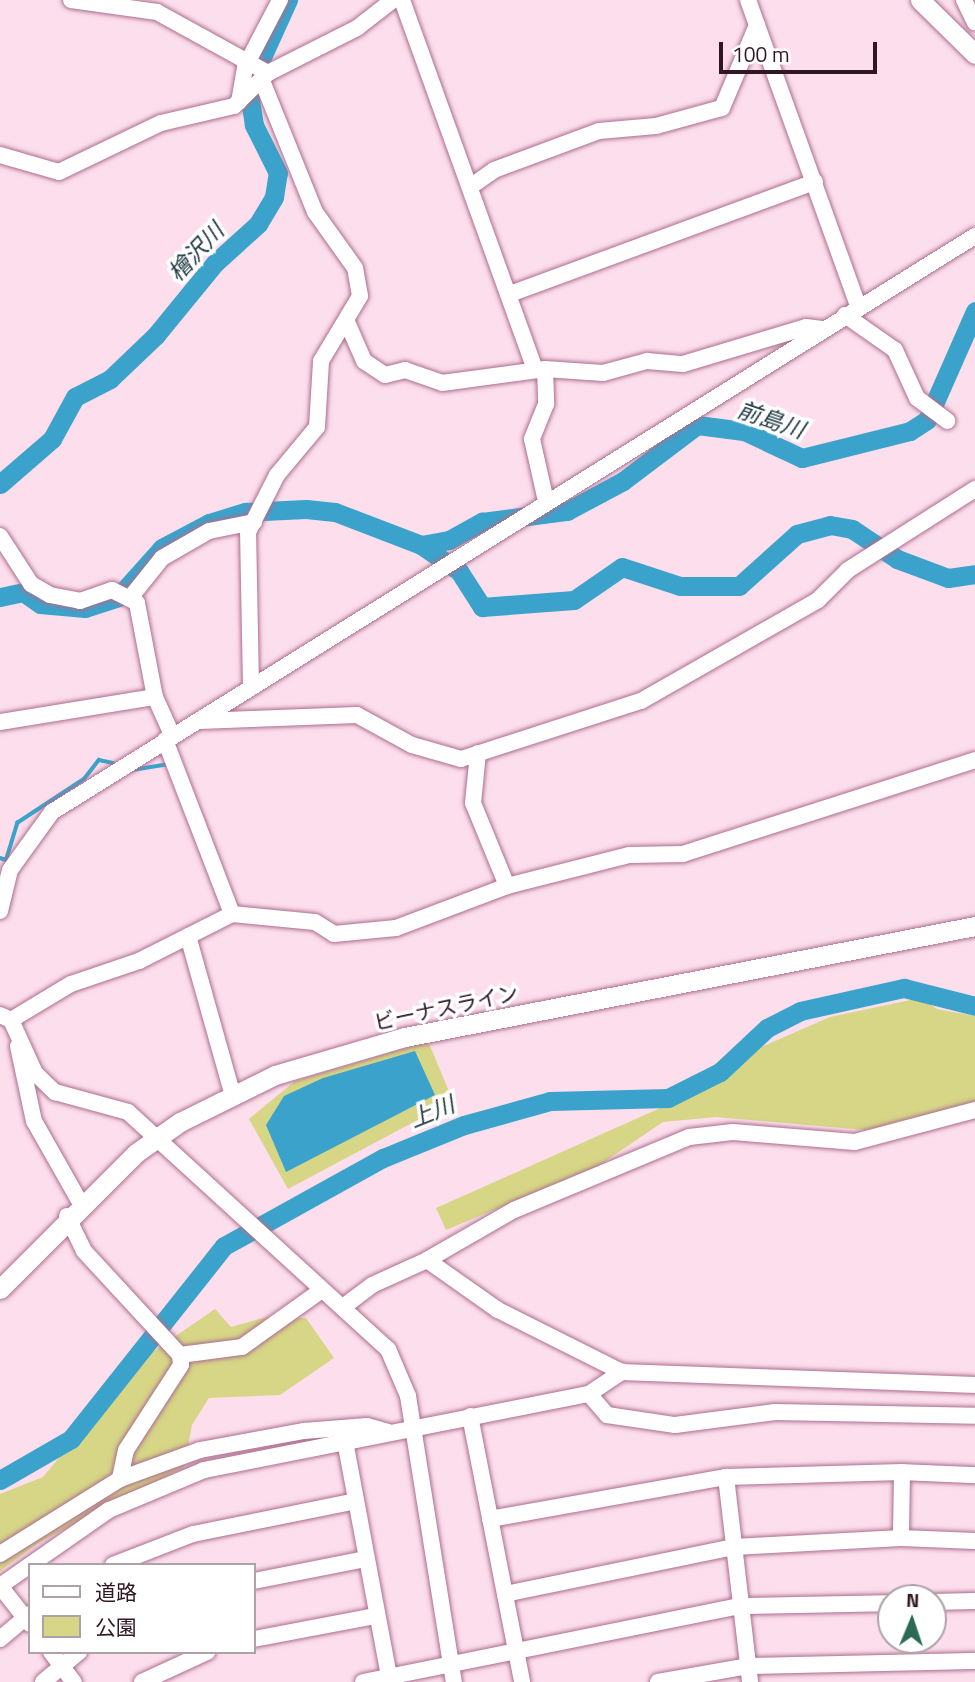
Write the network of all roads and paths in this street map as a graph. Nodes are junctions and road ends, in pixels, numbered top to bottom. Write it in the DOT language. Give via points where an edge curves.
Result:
graph roads {
  1 [pos="71,0"];
  2 [pos="280,0"];
  3 [pos="393,0"];
  4 [pos="402,0"];
  5 [pos="748,0"];
  6 [pos="920,0"];
  7 [pos="964,0"];
  8 [pos="975,23"];
  9 [pos="757,25"];
  10 [pos="975,54"];
  11 [pos="254,80"];
  12 [pos="0,155"];
  13 [pos="815,182"];
  14 [pos="470,187"];
  15 [pos="975,236"];
  16 [pos="510,294"];
  17 [pos="852,311"];
  18 [pos="347,322"];
  19 [pos="822,330"];
  20 [pos="540,370"];
  21 [pos="936,412"];
  22 [pos="975,489"];
  23 [pos="546,501"];
  24 [pos="256,515"];
  25 [pos="0,536"];
  26 [pos="124,595"];
  27 [pos="251,686"];
  28 [pos="155,697"];
  29 [pos="0,722"];
  30 [pos="196,722"];
  31 [pos="169,737"];
  32 [pos="478,753"];
  33 [pos="975,760"];
  34 [pos="6,864"];
  35 [pos="507,886"];
  36 [pos="0,911"];
  37 [pos="232,914"];
  38 [pos="975,926"];
  39 [pos="188,936"];
  40 [pos="5,1017"];
  41 [pos="18,1040"];
  42 [pos="232,1093"];
  43 [pos="975,1110"];
  44 [pos="158,1136"];
  45 [pos="74,1210"];
  46 [pos="427,1260"];
  47 [pos="0,1289"];
  48 [pos="322,1290"];
  49 [pos="343,1307"];
  50 [pos="176,1350"];
  51 [pos="622,1372"];
  52 [pos="975,1385"];
  53 [pos="589,1394"];
  54 [pos="470,1416"];
  55 [pos="975,1416"];
  56 [pos="412,1429"];
  57 [pos="394,1434"];
  58 [pos="345,1441"];
  59 [pos="902,1472"];
  60 [pos="975,1475"];
  61 [pos="726,1477"];
  62 [pos="120,1479"];
  63 [pos="356,1501"];
  64 [pos="491,1519"];
  65 [pos="901,1538"];
  66 [pos="975,1541"];
  67 [pos="734,1546"];
  68 [pos="0,1554"];
  69 [pos="365,1559"];
  70 [pos="31,1563"];
  71 [pos="118,1563"];
  72 [pos="28,1565"];
  73 [pos="256,1580"];
  74 [pos="0,1586"];
  75 [pos="505,1594"];
  76 [pos="975,1601"];
  77 [pos="947,1602"];
  78 [pos="877,1603"];
  79 [pos="741,1606"];
  80 [pos="376,1616"];
  81 [pos="28,1619"];
  82 [pos="0,1639"];
  83 [pos="256,1639"];
  84 [pos="516,1651"];
  85 [pos="202,1654"];
  86 [pos="57,1659"];
  87 [pos="975,1661"];
  88 [pos="453,1674"];
  89 [pos="749,1674"];
  90 [pos="390,1680"];
  91 [pos="43,1682"];
  92 [pos="74,1682"];
  93 [pos="142,1682"];
  94 [pos="363,1682"];
  95 [pos="522,1682"];
  96 [pos="658,1682"];
  1 -- 11 [label="street" via="157,12"];
  2 -- 11 [label="street"];
  3 -- 11 [label="street" via="356,28"];
  4 -- 14 [label="street"];
  5 -- 9 [label="street"];
  6 -- 10 [label="main road"];
  7 -- 8 [label="street"];
  9 -- 13 [label="street"];
  9 -- 14 [label="street" via="722,108 656,127 599,131 495,170"];
  11 -- 12 [label="street" via="59,173"];
  11 -- 18 [label="street" via="315,212 355,268 360,296"];
  13 -- 16 [label="street"];
  13 -- 17 [label="street"];
  14 -- 16 [label="street"];
  15 -- 17 [label="street"];
  16 -- 20 [label="street"];
  17 -- 19 [label="street"];
  17 -- 21 [label="street" via="895,350 917,398"];
  18 -- 20 [label="street" via="365,361 385,375 405,370 442,383"];
  18 -- 24 [label="street" via="317,373 322,408 317,427 277,474"];
  19 -- 20 [label="street" via="806,327 683,364 647,361 603,373"];
  19 -- 23 [label="street"];
  20 -- 23 [label="street" via="546,404 532,439"];
  22 -- 32 [label="street" via="848,570 818,600 641,701"];
  23 -- 27 [label="street"];
  24 -- 26 [label="street" via="209,531 162,558"];
  24 -- 27 [label="street" via="245,546"];
  25 -- 26 [label="street" via="32,584 50,595 80,601"];
  26 -- 28 [label="street" via="142,615"];
  27 -- 30 [label="street"];
  28 -- 29 [label="street"];
  28 -- 31 [label="street"];
  30 -- 31 [label="street"];
  30 -- 32 [label="street" via="357,715 450,757"];
  31 -- 34 [label="street" via="52,812"];
  31 -- 37 [label="street"];
  32 -- 35 [label="street" via="473,803"];
  33 -- 35 [label="street" via="683,854 629,855"];
  34 -- 36 [label="street"];
  35 -- 37 [label="street" via="361,934"];
  37 -- 39 [label="street"];
  38 -- 42 [label="main road, ビーナスライン" via="405,1037"];
  39 -- 40 [label="street"];
  39 -- 42 [label="street"];
  40 -- 41 [label="street"];
  41 -- 44 [label="street" via="34,1073 55,1092 105,1101"];
  41 -- 45 [label="street" via="34,1121"];
  42 -- 44 [label="main road, ビーナスライン"];
  43 -- 46 [label="street" via="855,1142 733,1132 689,1137 514,1210"];
  44 -- 45 [label="main road, ビーナスライン"];
  44 -- 48 [label="street"];
  45 -- 47 [label="main road, ビーナスライン"];
  45 -- 50 [label="street" via="85,1251"];
  46 -- 49 [label="street" via="372,1284"];
  46 -- 51 [label="street" via="498,1310"];
  48 -- 49 [label="street"];
  48 -- 50 [label="street" via="242,1347"];
  49 -- 56 [label="street" via="370,1328 400,1370"];
  50 -- 62 [label="street" via="181,1365 126,1450"];
  51 -- 52 [label="street"];
  51 -- 53 [label="street"];
  53 -- 54 [label="street"];
  53 -- 55 [label="street" via="607,1415 675,1426 775,1412"];
  54 -- 56 [label="street"];
  54 -- 64 [label="street"];
  56 -- 57 [label="street"];
  56 -- 88 [label="street"];
  57 -- 58 [label="street"];
  57 -- 62 [label="street" via="367,1426 304,1430 200,1450"];
  58 -- 63 [label="street"];
  58 -- 70 [label="street" via="204,1470 149,1491 60,1541"];
  59 -- 60 [label="street"];
  59 -- 61 [label="street"];
  59 -- 65 [label="street"];
  61 -- 64 [label="street"];
  61 -- 67 [label="street"];
  62 -- 68 [label="street"];
  63 -- 69 [label="street"];
  63 -- 71 [label="street" via="193,1534"];
  64 -- 75 [label="street"];
  65 -- 66 [label="street"];
  65 -- 67 [label="street"];
  67 -- 75 [label="street"];
  67 -- 79 [label="street"];
  69 -- 73 [label="street"];
  69 -- 80 [label="street"];
  72 -- 74 [label="street"];
  74 -- 81 [label="street"];
  75 -- 84 [label="street"];
  76 -- 77 [label="street"];
  78 -- 79 [label="street"];
  79 -- 84 [label="street"];
  79 -- 89 [label="street"];
  80 -- 83 [label="street"];
  80 -- 90 [label="street"];
  81 -- 82 [label="street"];
  84 -- 88 [label="street"];
  84 -- 95 [label="street"];
  85 -- 93 [label="street"];
  86 -- 91 [label="street"];
  86 -- 92 [label="street"];
  87 -- 89 [label="street"];
  88 -- 90 [label="street"];
  89 -- 96 [label="street"];
  90 -- 94 [label="street"];
}
